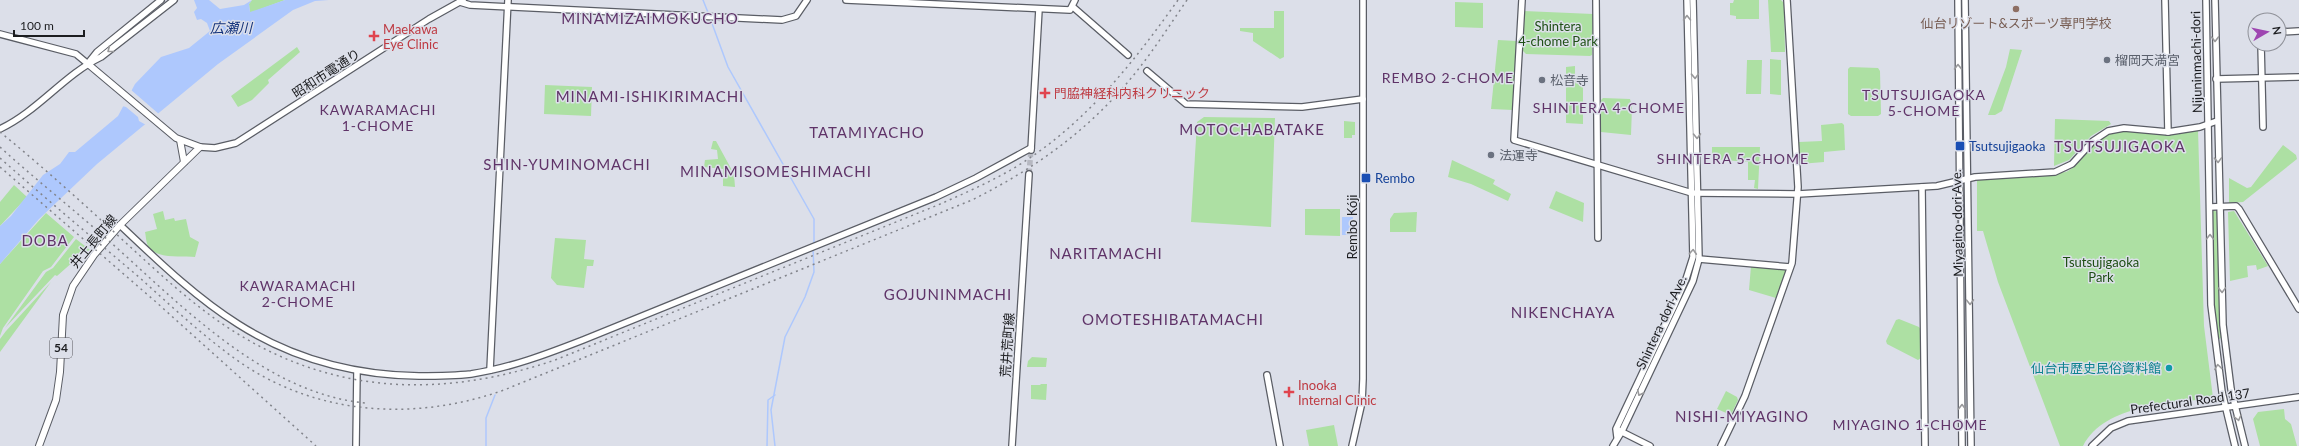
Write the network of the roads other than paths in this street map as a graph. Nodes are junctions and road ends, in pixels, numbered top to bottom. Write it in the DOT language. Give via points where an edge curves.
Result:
graph roads {
  1 [pos="161,0"];
  2 [pos="174,0"];
  3 [pos="807,0"];
  4 [pos="846,0"];
  5 [pos="1075,0"];
  6 [pos="1363,0"];
  7 [pos="1522,0"];
  8 [pos="1596,0"];
  9 [pos="1687,0"];
  10 [pos="1693,0"];
  11 [pos="1787,0"];
  12 [pos="1958,0"];
  13 [pos="1965,0"];
  14 [pos="2165,0"];
  15 [pos="2206,0"];
  16 [pos="2215,0"];
  17 [pos="462,1"];
  18 [pos="508,3"];
  19 [pos="1073,7"];
  20 [pos="1039,9"];
  21 [pos="2287,32"];
  22 [pos="2299,32"];
  23 [pos="0,34"];
  24 [pos="2261,52"];
  25 [pos="1128,55"];
  26 [pos="88,64"];
  27 [pos="1147,71"];
  28 [pos="2299,77"];
  29 [pos="2216,78"];
  30 [pos="2262,78"];
  31 [pos="1363,99"];
  32 [pos="0,121"];
  33 [pos="2217,121"];
  34 [pos="2208,124"];
  35 [pos="2263,127"];
  36 [pos="3,128"];
  37 [pos="2168,132"];
  38 [pos="180,140"];
  39 [pos="200,147"];
  40 [pos="184,162"];
  41 [pos="1598,165"];
  42 [pos="1029,174"];
  43 [pos="1968,179"];
  44 [pos="1960,181"];
  45 [pos="1922,187"];
  46 [pos="1696,194"];
  47 [pos="1798,194"];
  48 [pos="2210,207"];
  49 [pos="2219,207"];
  50 [pos="120,225"];
  51 [pos="1598,238"];
  52 [pos="1699,259"];
  53 [pos="1790,267"];
  54 [pos="2299,309"];
  55 [pos="490,370"];
  56 [pos="357,371"];
  57 [pos="1267,375"];
  58 [pos="2299,397"];
  59 [pos="2235,405"];
  60 [pos="2225,406"];
  61 [pos="1619,430"];
  62 [pos="39,446"];
  63 [pos="356,446"];
  64 [pos="1012,446"];
  65 [pos="1280,446"];
  66 [pos="1352,446"];
  67 [pos="1613,446"];
  68 [pos="1650,446"];
  69 [pos="1721,446"];
  70 [pos="1925,446"];
  71 [pos="1962,446"];
  72 [pos="1971,446"];
  73 [pos="2092,446"];
  74 [pos="2235,446"];
  75 [pos="2245,446"];
  1 -- 26 [label="street" via="97,52"];
  2 -- 26 [label="street, one-way" via="101,58"];
  3 -- 18 [label="street" via="796,16 788,19"];
  4 -- 20 [label="street"];
  5 -- 19 [label="street"];
  6 -- 31 [label="street, Rembo Kóji"];
  7 -- 41 [label="street" via="1514,140"];
  8 -- 41 [label="street"];
  46 -- 9 [label="street, Shintera-dori Ave., one-way"];
  10 -- 46 [label="street, Shintera-dori Ave., one-way"];
  11 -- 47 [label="street"];
  44 -- 12 [label="street, Miyagino-dori Ave., one-way"];
  13 -- 43 [label="street, Miyagino-dori Ave."];
  14 -- 37 [label="street"];
  15 -- 34 [label="street, Nijuninmachi-dori"];
  16 -- 29 [label="street, Nijuninmachi-dori, one-way"];
  17 -- 18 [label="street" via="470,5"];
  17 -- 39 [label="street, 昭和市電通り" via="236,143 215,148"];
  18 -- 55 [label="street"];
  19 -- 20 [label="street" via="1070,10"];
  19 -- 25 [label="street"];
  20 -- 55 [label="street" via="1031,149 952,190 811,248 556,351"];
  21 -- 22 [label="street"];
  23 -- 26 [label="street" via="76,54"];
  24 -- 30 [label="street"];
  26 -- 36 [label="street" via="27,114"];
  26 -- 38 [label="main road"];
  27 -- 31 [label="street" via="1186,104 1302,107"];
  28 -- 30 [label="street"];
  29 -- 30 [label="street"];
  29 -- 33 [label="street, Nijuninmachi-dori"];
  30 -- 35 [label="street"];
  31 -- 66 [label="street, Rembo Kóji" via="1362,402"];
  32 -- 36 [label="street"];
  33 -- 34 [label="street"];
  33 -- 49 [label="street, Nijuninmachi-dori, one-way"];
  34 -- 37 [label="street"];
  34 -- 48 [label="street, Nijuninmachi-dori"];
  37 -- 43 [label="street" via="2115,129 2101,135 2076,161 2058,171"];
  38 -- 39 [label="main road"];
  38 -- 40 [label="main road"];
  39 -- 40 [label="main road, 井土長町線 / 54"];
  40 -- 50 [label="main road, 井土長町線 / 54"];
  41 -- 46 [label="street"];
  41 -- 51 [label="street"];
  42 -- 64 [label="street, 荒井荒町線"];
  43 -- 44 [label="street"];
  43 -- 72 [label="street, Miyagino-dori Ave., one-way"];
  44 -- 45 [label="street"];
  71 -- 44 [label="street, Miyagino-dori Ave., one-way"];
  45 -- 47 [label="street"];
  45 -- 70 [label="street"];
  46 -- 47 [label="street"];
  46 -- 52 [label="street, Shintera-dori Ave."];
  61 -- 46 [label="street, Shintera-dori Ave., one-way" via="1689,271 1693,257"];
  47 -- 53 [label="street"];
  48 -- 49 [label="street"];
  60 -- 48 [label="street, Nijuninmachi-dori, one-way" via="2212,318"];
  49 -- 54 [label="street" via="2236,206 2239,209"];
  49 -- 59 [label="street, Nijuninmachi-dori, one-way" via="2224,330"];
  50 -- 56 [label="street" via="193,291 240,325 288,350"];
  50 -- 62 [label="main road, 井土長町線 / 54" via="80,272 68,296 62,321 58,394"];
  52 -- 53 [label="street"];
  52 -- 61 [label="street, Shintera-dori Ave., one-way" via="1693,281"];
  53 -- 69 [label="street" via="1745,396"];
  55 -- 56 [label="street" via="444,376 384,375"];
  56 -- 63 [label="street"];
  57 -- 65 [label="street"];
  58 -- 59 [label="street, Prefectural Road 137"];
  59 -- 60 [label="street, Prefectural Road 137"];
  59 -- 75 [label="street, Nijuninmachi-dori, one-way"];
  60 -- 73 [label="street, Prefectural Road 137" via="2128,421 2111,428"];
  60 -- 74 [label="street, Nijuninmachi-dori"];
  61 -- 67 [label="street"];
  61 -- 68 [label="street"];
}
